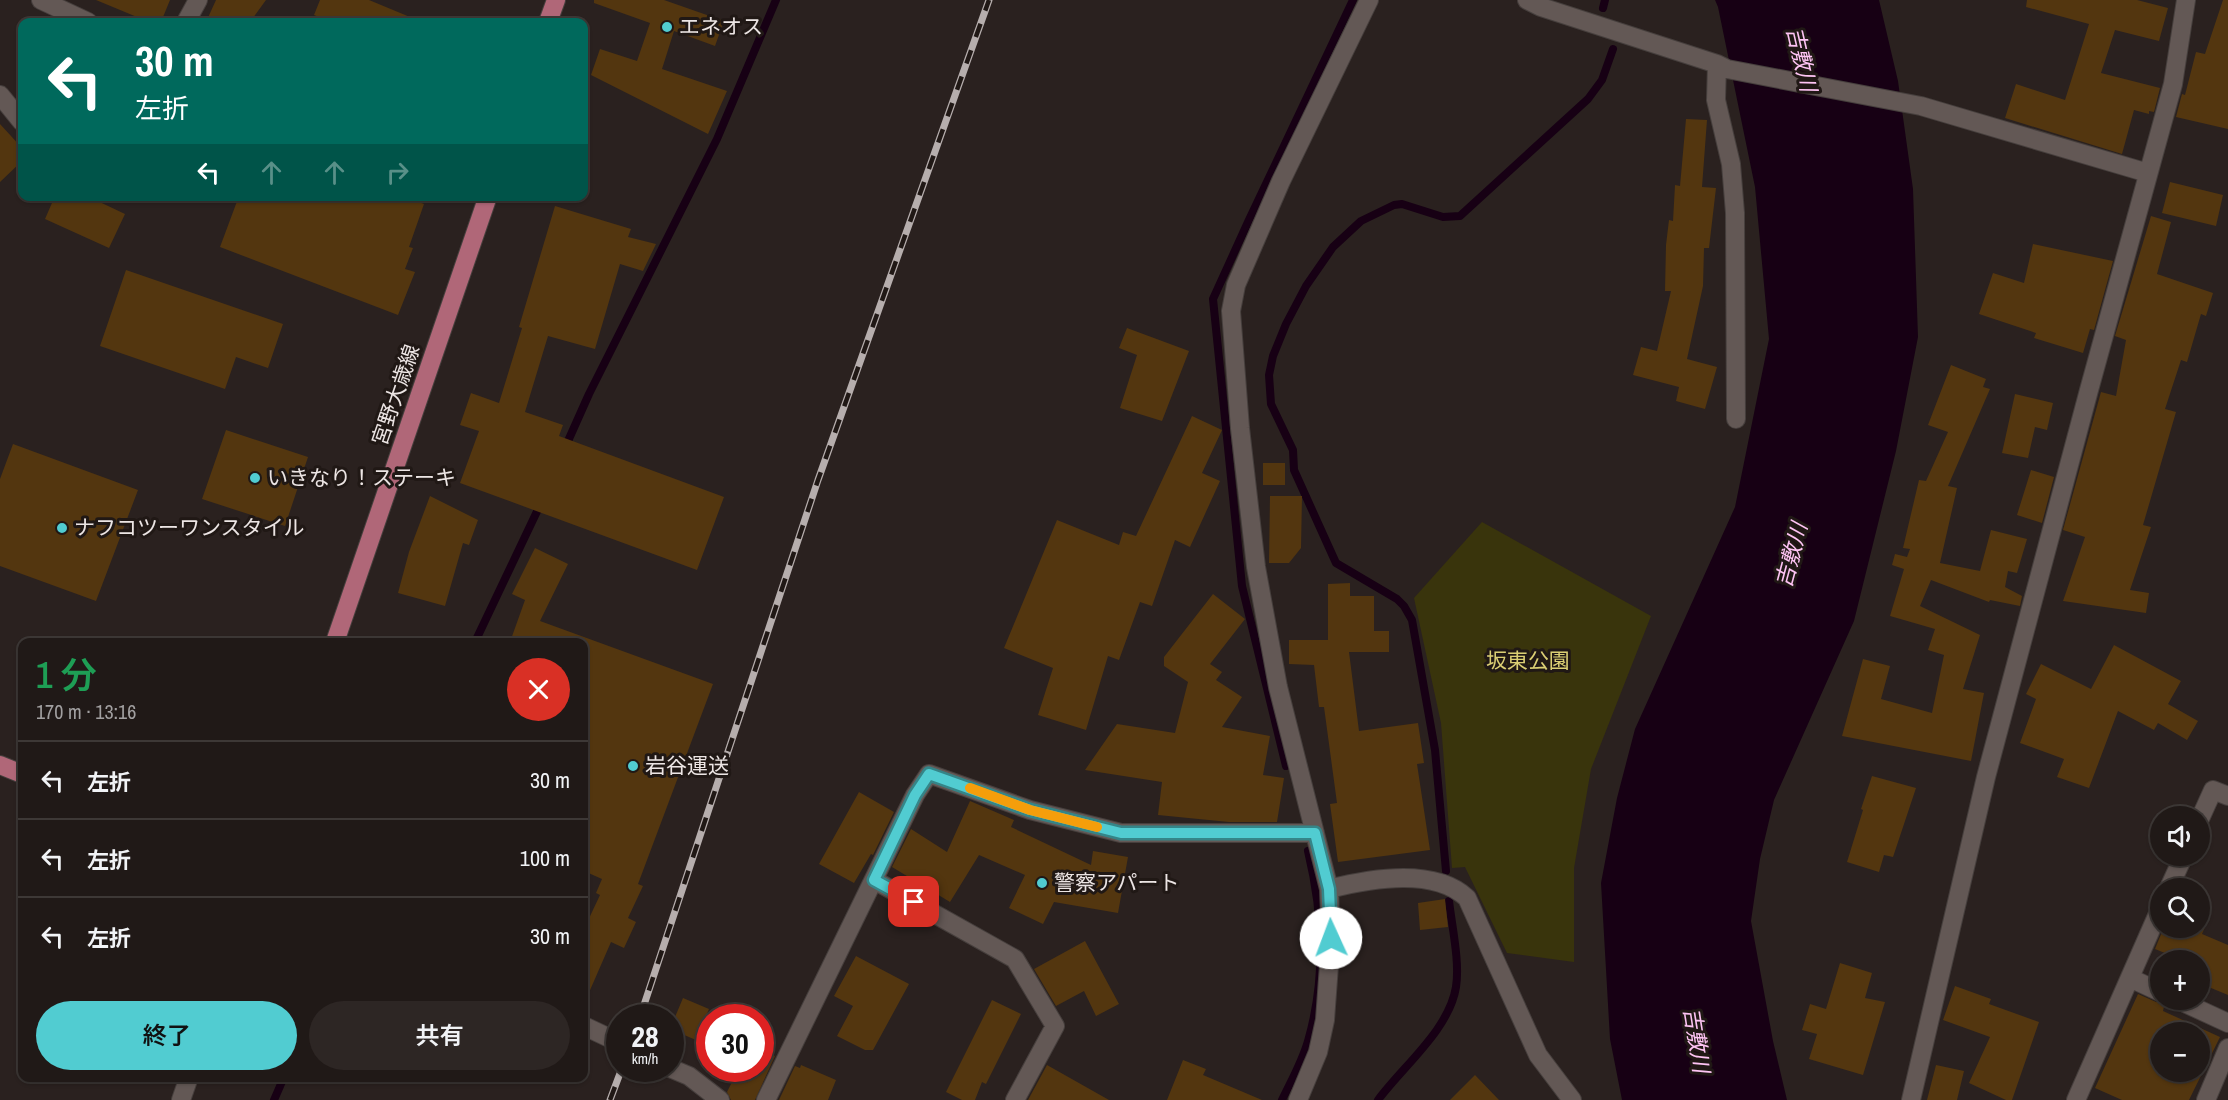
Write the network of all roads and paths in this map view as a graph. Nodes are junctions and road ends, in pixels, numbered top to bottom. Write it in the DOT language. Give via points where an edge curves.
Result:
graph roads {
  1 [pos="41,0"];
  2 [pos="198,0"];
  3 [pos="556,0"];
  4 [pos="1369,0"];
  5 [pos="1527,0"];
  6 [pos="2186,0"];
  7 [pos="79,18"];
  8 [pos="188,18"];
  9 [pos="549,18"];
  10 [pos="1722,67"];
  11 [pos="0,95"];
  12 [pos="18,117"];
  13 [pos="2148,173"];
  14 [pos="486,201"];
  15 [pos="1736,418"];
  16 [pos="336,638"];
  17 [pos="0,765"];
  18 [pos="18,772"];
  19 [pos="2228,796"];
  20 [pos="2206,806"];
  21 [pos="1315,833"];
  22 [pos="874,880"];
  23 [pos="1329,889"];
  24 [pos="2150,932"];
  25 [pos="2130,978"];
  26 [pos="2150,987"];
  27 [pos="2200,1010"];
  28 [pos="2228,1023"];
  29 [pos="588,1028"];
  30 [pos="606,1036"];
  31 [pos="2228,1048"];
  32 [pos="684,1075"];
  33 [pos="187,1082"];
  34 [pos="181,1100"];
  35 [pos="720,1100"];
  36 [pos="766,1100"];
  37 [pos="1015,1100"];
  38 [pos="1298,1100"];
  39 [pos="1572,1100"];
  40 [pos="1911,1100"];
  41 [pos="2076,1100"];
  42 [pos="2206,1100"];
  1 -- 7 [label="street"];
  2 -- 8 [label="street"];
  3 -- 9 [label="main road"];
  4 -- 21 [label="street" via="1281,181 1236,285 1231,311 1256,567 1278,687"];
  5 -- 10 [label="street"];
  6 -- 13 [label="street" via="2174,84"];
  10 -- 13 [label="street" via="1921,106"];
  10 -- 15 [label="street" via="1716,100 1731,164 1736,213"];
  11 -- 12 [label="street"];
  13 -- 40 [label="street" via="1986,777"];
  14 -- 16 [label="main road, 宮野大歳線"];
  17 -- 18 [label="main road"];
  19 -- 20 [label="street" via="2213,790"];
  21 -- 22 [label="street" via="1121,833 1030,810 929,774"];
  21 -- 23 [label="street"];
  22 -- 36 [label="street"];
  22 -- 37 [label="street" via="1015,959 1054,1026"];
  23 -- 38 [label="street" via="1331,938 1325,1020 1318,1052"];
  23 -- 39 [label="street" via="1380,880 1430,880 1467,898 1538,1055"];
  24 -- 25 [label="street"];
  25 -- 26 [label="street"];
  25 -- 41 [label="street"];
  27 -- 28 [label="street"];
  29 -- 30 [label="street"];
  31 -- 42 [label="street"];
  32 -- 35 [label="street"];
  33 -- 34 [label="street"];
}
